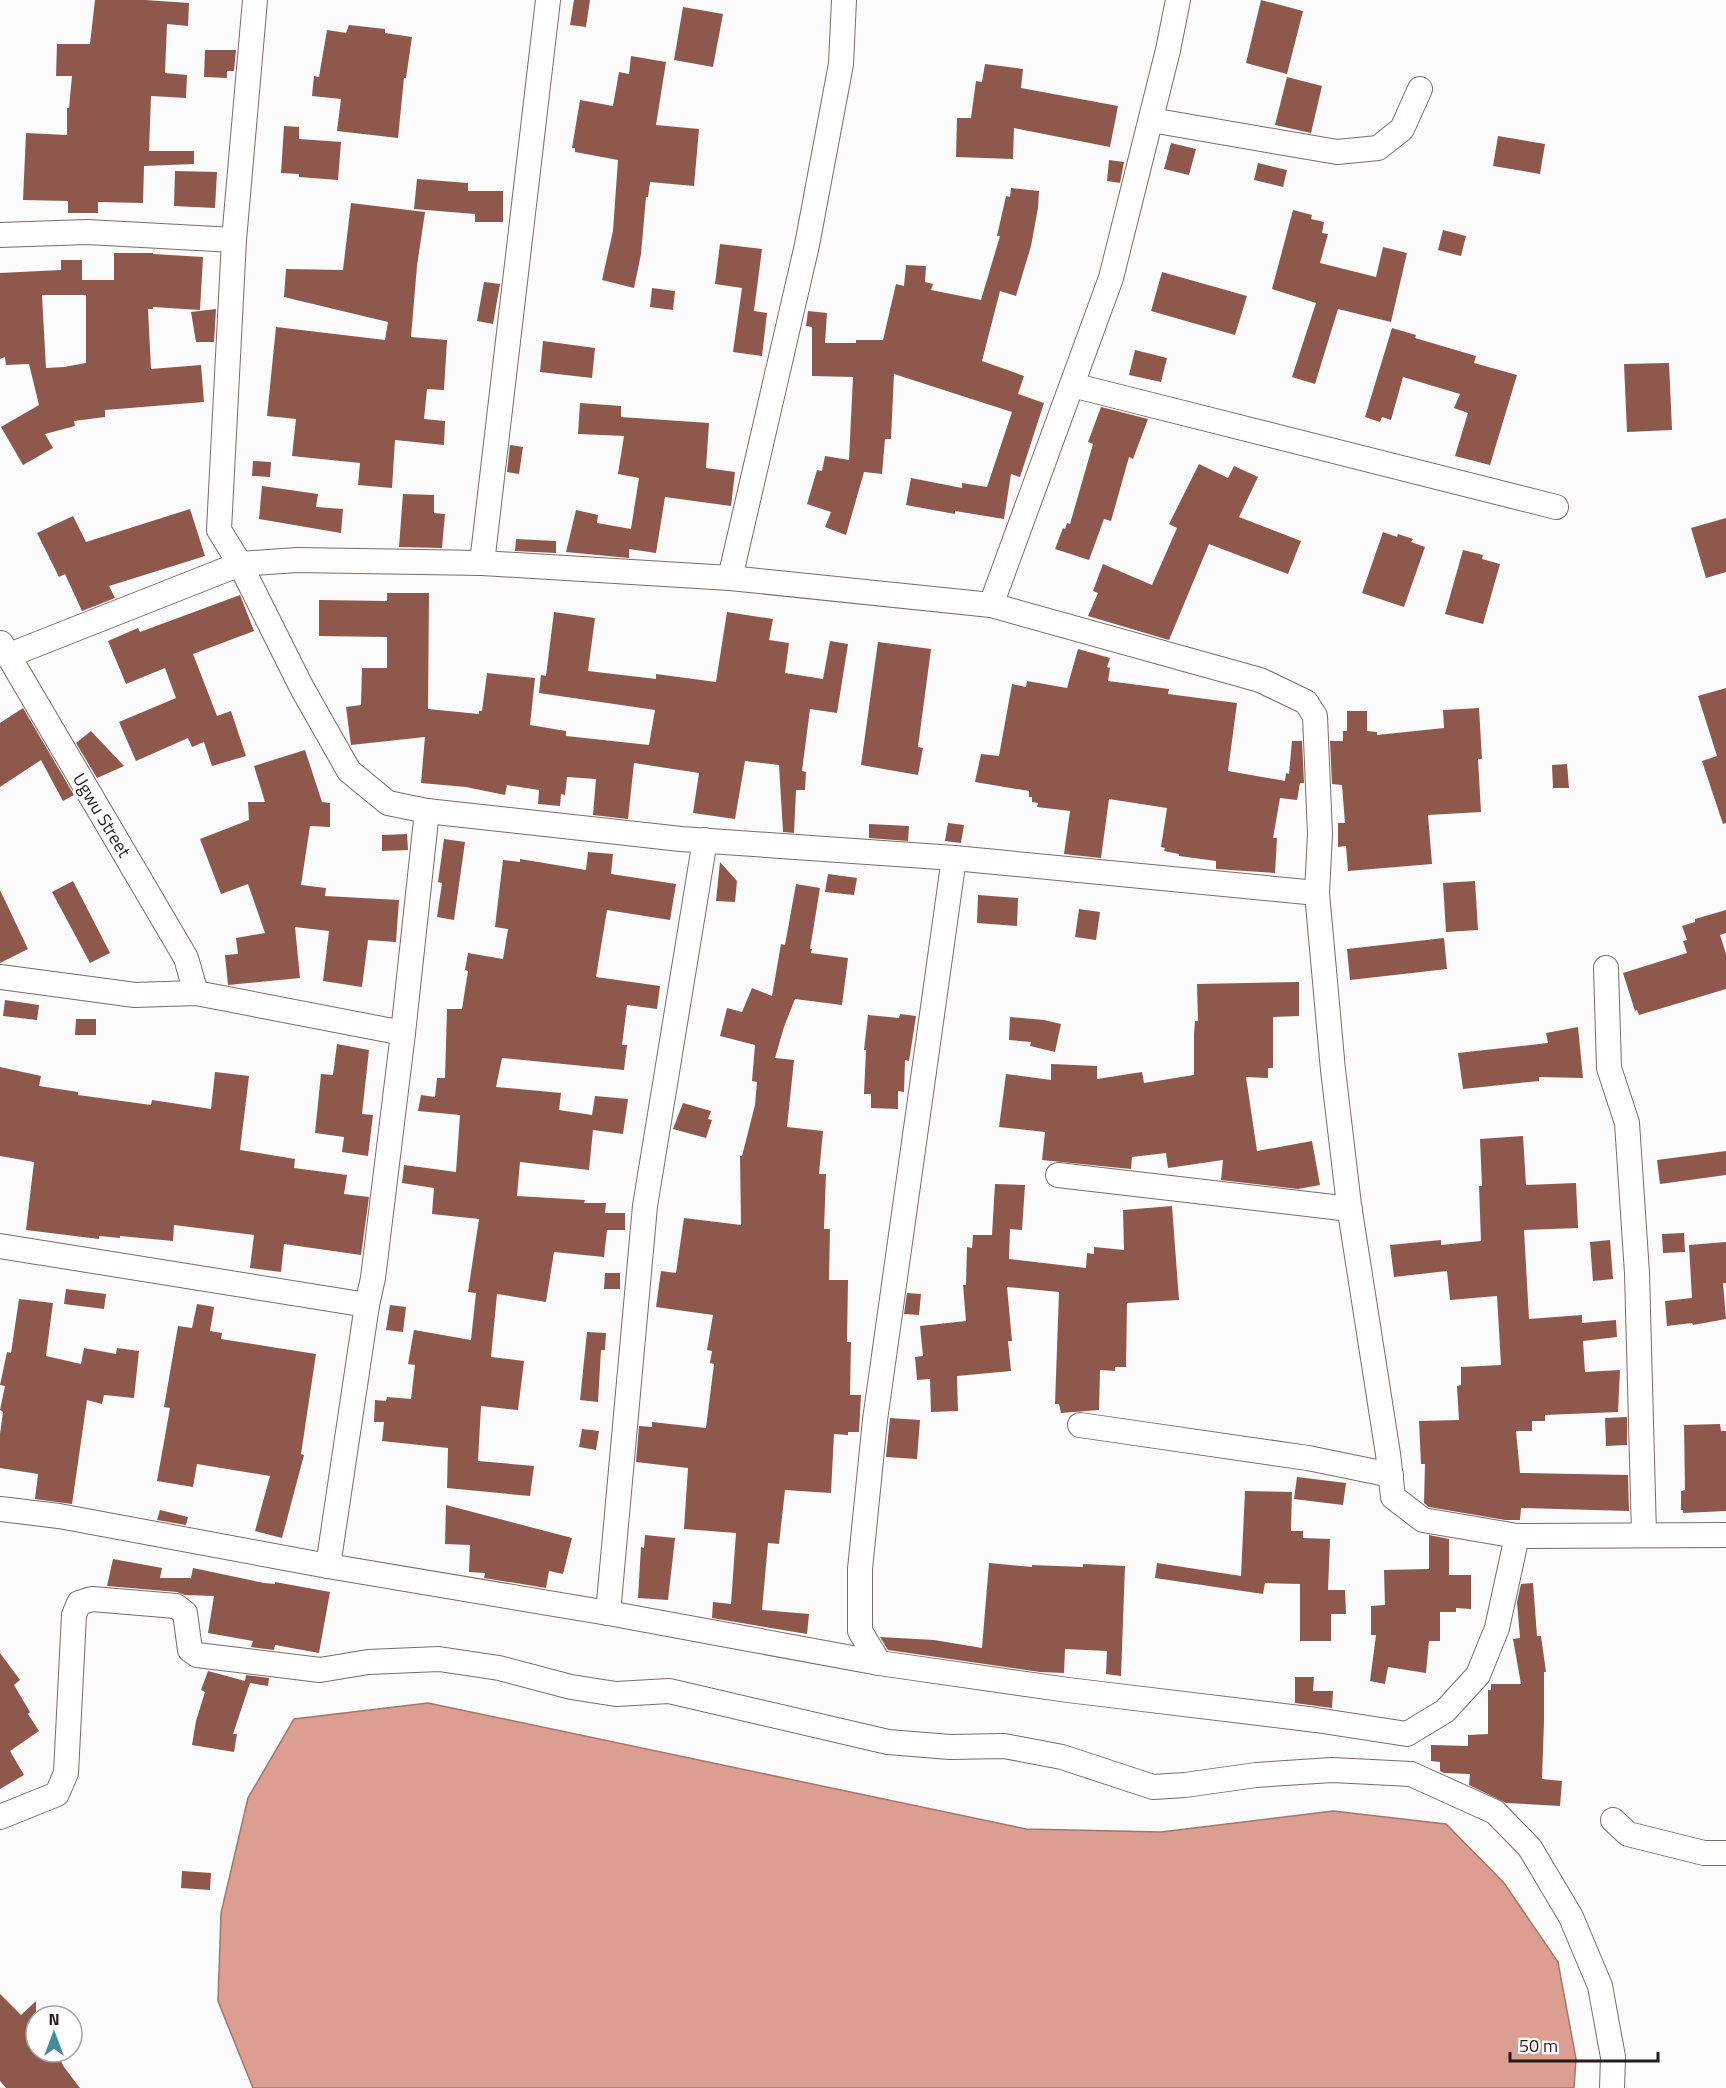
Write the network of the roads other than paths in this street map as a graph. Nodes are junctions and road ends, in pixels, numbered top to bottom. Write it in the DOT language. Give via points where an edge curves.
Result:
graph roads {
  1 [pos="255,0"];
  2 [pos="548,0"];
  3 [pos="844,0"];
  4 [pos="1178,0"];
  5 [pos="1420,89"];
  6 [pos="1151,120"];
  7 [pos="0,235"];
  8 [pos="234,240"];
  9 [pos="1072,385"];
  10 [pos="1556,507"];
  11 [pos="482,563"];
  12 [pos="240,564"];
  13 [pos="730,578"];
  14 [pos="991,606"];
  15 [pos="4,648"];
  16 [pos="427,811"];
  17 [pos="705,840"];
  18 [pos="954,858"];
  19 [pos="1317,893"];
  20 [pos="1606,968"];
  21 [pos="0,978"];
  22 [pos="196,993"];
  23 [pos="403,1033"];
  24 [pos="1058,1175"];
  25 [pos="1350,1209"];
  26 [pos="0,1246"];
  27 [pos="367,1305"];
  28 [pos="1080,1425"];
  29 [pos="1391,1475"];
  30 [pos="0,1509"];
  31 [pos="1644,1534"];
  32 [pos="1726,1535"];
  33 [pos="1517,1536"];
  34 [pos="328,1566"];
  35 [pos="608,1613"];
  36 [pos="879,1664"];
  37 [pos="0,1817"];
  38 [pos="1612,1820"];
  39 [pos="1726,1853"];
  40 [pos="1612,2088"];
  1 -- 8 [label="street"];
  2 -- 11 [label="street"];
  3 -- 13 [label="street" via="841,64 807,246"];
  4 -- 6 [label="street"];
  5 -- 6 [label="street" via="1402,129 1378,148 1337,152"];
  6 -- 9 [label="street" via="1111,278"];
  7 -- 8 [label="street" via="87,232"];
  8 -- 12 [label="street" via="219,530"];
  9 -- 10 [label="street"];
  9 -- 14 [label="street"];
  11 -- 12 [label="street" via="297,560"];
  11 -- 13 [label="street"];
  12 -- 15 [label="street"];
  12 -- 16 [label="street" via="349,771 388,803"];
  13 -- 14 [label="street"];
  14 -- 19 [label="street" via="1260,680 1306,702 1315,716 1320,834"];
  15 -- 22 [label="street, Ugwu Street" via="186,958"];
  16 -- 17 [label="street"];
  16 -- 23 [label="street"];
  17 -- 18 [label="street"];
  17 -- 35 [label="street" via="645,1206"];
  18 -- 19 [label="street"];
  18 -- 36 [label="street" via="875,1420 860,1569 860,1631"];
  19 -- 25 [label="street"];
  20 -- 31 [label="street" via="1609,1068 1627,1123 1637,1273"];
  21 -- 22 [label="street" via="135,995"];
  22 -- 23 [label="street"];
  23 -- 27 [label="street" via="374,1278"];
  24 -- 25 [label="street"];
  25 -- 29 [label="street"];
  26 -- 27 [label="street"];
  27 -- 34 [label="street"];
  28 -- 29 [label="street" via="1308,1458"];
  29 -- 33 [label="street" via="1393,1497 1424,1520"];
  30 -- 34 [label="street" via="59,1516"];
  31 -- 32 [label="street"];
  31 -- 33 [label="street"];
  33 -- 36 [label="street" via="1497,1628 1478,1675 1445,1711 1407,1734"];
  34 -- 35 [label="street"];
  35 -- 36 [label="street"];
  37 -- 40 [label="street" via="57,1794 66,1773 74,1615 79,1603 92,1599 177,1606 185,1613 190,1650 197,1655 320,1670 368,1662 439,1659 499,1668 571,1688 616,1694 669,1691 888,1742 1004,1746 1062,1757 1153,1787 1332,1770 1411,1774 1495,1812 1530,1848 1571,1917 1600,1986 1613,2057"];
  38 -- 39 [label="street" via="1628,1834 1704,1853"];
}
